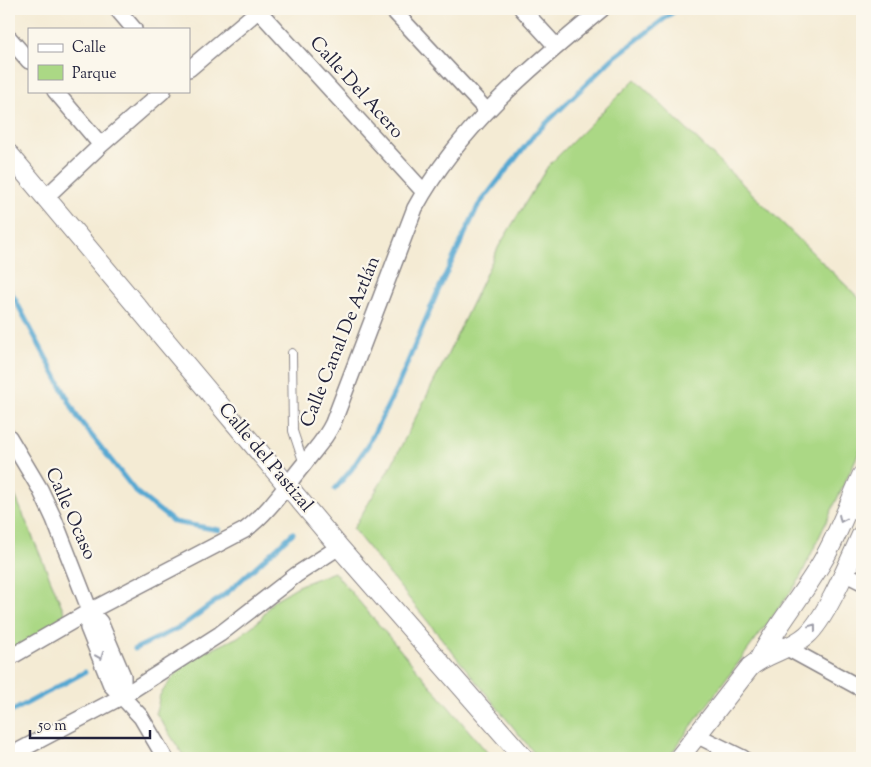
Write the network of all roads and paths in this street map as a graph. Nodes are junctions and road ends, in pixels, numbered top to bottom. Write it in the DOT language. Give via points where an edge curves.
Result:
graph roads {
  1 [pos="117,9"];
  2 [pos="258,9"];
  3 [pos="392,9"];
  4 [pos="522,9"];
  5 [pos="602,9"];
  6 [pos="133,28"];
  7 [pos="9,38"];
  8 [pos="556,46"];
  9 [pos="28,60"];
  10 [pos="190,68"];
  11 [pos="56,92"];
  12 [pos="163,92"];
  13 [pos="487,111"];
  14 [pos="101,145"];
  15 [pos="9,154"];
  16 [pos="424,192"];
  17 [pos="46,197"];
  18 [pos="292,352"];
  19 [pos="9,437"];
  20 [pos="304,464"];
  21 [pos="862,475"];
  22 [pos="288,485"];
  23 [pos="862,534"];
  24 [pos="338,547"];
  25 [pos="844,573"];
  26 [pos="862,582"];
  27 [pos="90,611"];
  28 [pos="770,638"];
  29 [pos="786,649"];
  30 [pos="9,658"];
  31 [pos="758,661"];
  32 [pos="862,688"];
  33 [pos="123,696"];
  34 [pos="696,736"];
  35 [pos="9,756"];
  36 [pos="165,758"];
  37 [pos="524,758"];
  38 [pos="679,758"];
  39 [pos="743,758"];
  1 -- 6 [label="street"];
  2 -- 10 [label="street"];
  2 -- 16 [label="street, Calle Del Acero"];
  3 -- 13 [label="street"];
  4 -- 8 [label="street"];
  5 -- 8 [label="street, Calle Canal De Aztlán"];
  7 -- 9 [label="street"];
  8 -- 13 [label="street, Calle Canal De Aztlán"];
  11 -- 14 [label="street"];
  12 -- 14 [label="street"];
  13 -- 16 [label="street, Calle Canal De Aztlán" via="453,150"];
  14 -- 17 [label="street"];
  15 -- 17 [label="street, Calle del Pastizal"];
  16 -- 20 [label="street, Calle Canal De Aztlán" via="415,208 333,423"];
  17 -- 22 [label="street, Calle del Pastizal"];
  18 -- 20 [label="lane" via="293,431"];
  19 -- 27 [label="street, Calle Ocaso" via="54,519"];
  20 -- 22 [label="street, Calle Canal De Aztlán"];
  21 -- 28 [label="street, one-way" via="823,559"];
  22 -- 24 [label="street, Calle del Pastizal"];
  22 -- 27 [label="street, Calle Canal De Aztlán" via="266,512 245,530"];
  23 -- 25 [label="street"];
  24 -- 33 [label="street" via="220,634"];
  24 -- 37 [label="street, Calle del Pastizal"];
  25 -- 26 [label="street"];
  29 -- 25 [label="street, one-way" via="808,634 816,624"];
  27 -- 30 [label="street, Calle Canal De Aztlán"];
  27 -- 33 [label="street, Calle Ocaso" via="100,622 123,676"];
  28 -- 29 [label="street"];
  28 -- 31 [label="street"];
  29 -- 31 [label="street"];
  29 -- 32 [label="street"];
  31 -- 34 [label="street" via="739,680"];
  33 -- 35 [label="street"];
  33 -- 36 [label="street" via="141,717"];
  34 -- 38 [label="street"];
  34 -- 39 [label="street"];
}
